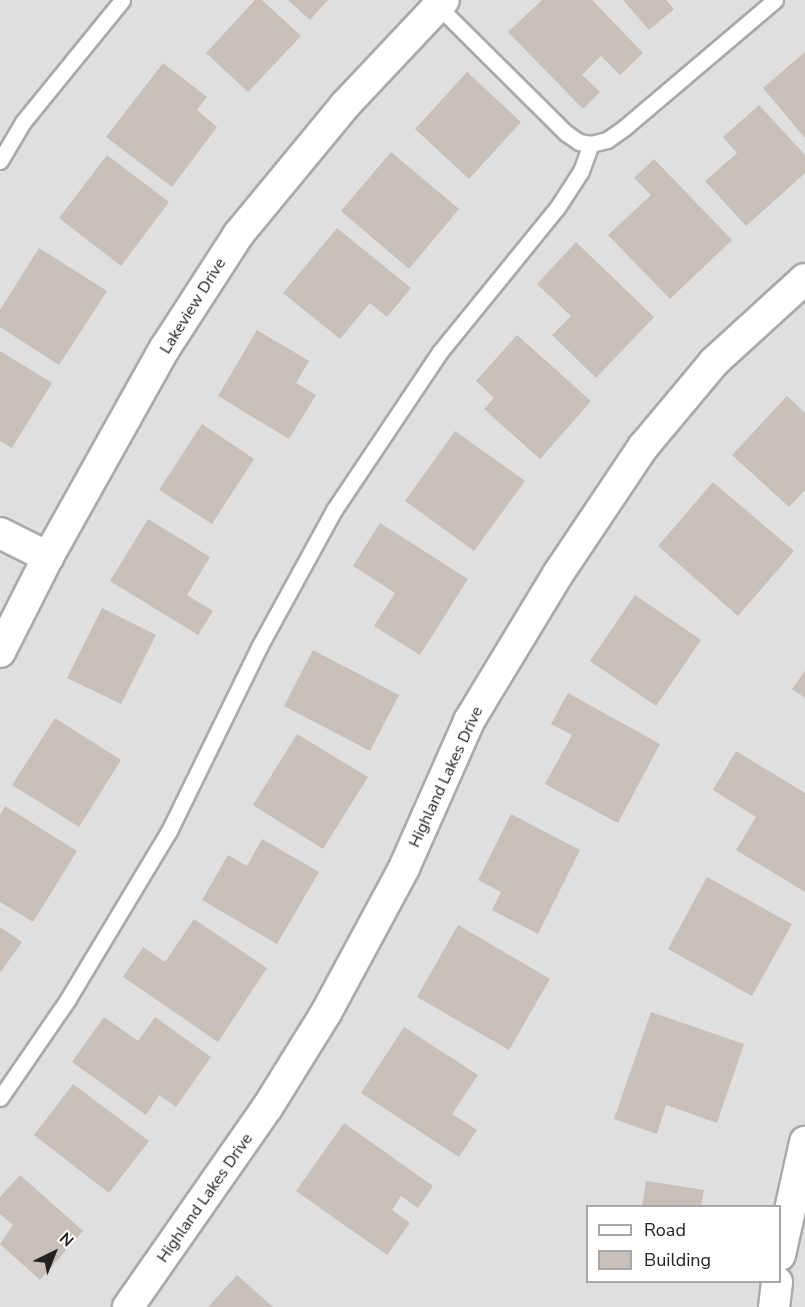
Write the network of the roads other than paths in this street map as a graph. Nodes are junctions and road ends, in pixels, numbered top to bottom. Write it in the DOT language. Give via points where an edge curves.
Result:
graph roads {
  1 [pos="122,0"];
  2 [pos="776,0"];
  3 [pos="441,3"];
  4 [pos="591,144"];
  5 [pos="0,161"];
  6 [pos="805,279"];
  7 [pos="0,533"];
  8 [pos="48,557"];
  9 [pos="0,652"];
  10 [pos="0,1098"];
  11 [pos="805,1142"];
  12 [pos="781,1250"];
  13 [pos="777,1283"];
  14 [pos="128,1307"];
  15 [pos="774,1307"];
  1 -- 5 [label="lane" via="23,122"];
  2 -- 4 [label="lane" via="624,128 608,140"];
  3 -- 4 [label="lane" via="566,133 579,142"];
  3 -- 8 [label="street, Lakeview Drive" via="345,105 238,235 165,348"];
  4 -- 10 [label="lane" via="581,171 557,208 439,353 334,510 259,646 169,831 68,999"];
  6 -- 14 [label="street, Highland Lakes Drive" via="707,370 643,447 558,574 469,721 404,868 326,1013 254,1126"];
  7 -- 8 [label="street"];
  8 -- 9 [label="street, Lakeview Drive"];
  11 -- 12 [label="street"];
  13 -- 15 [label="street"];
}
